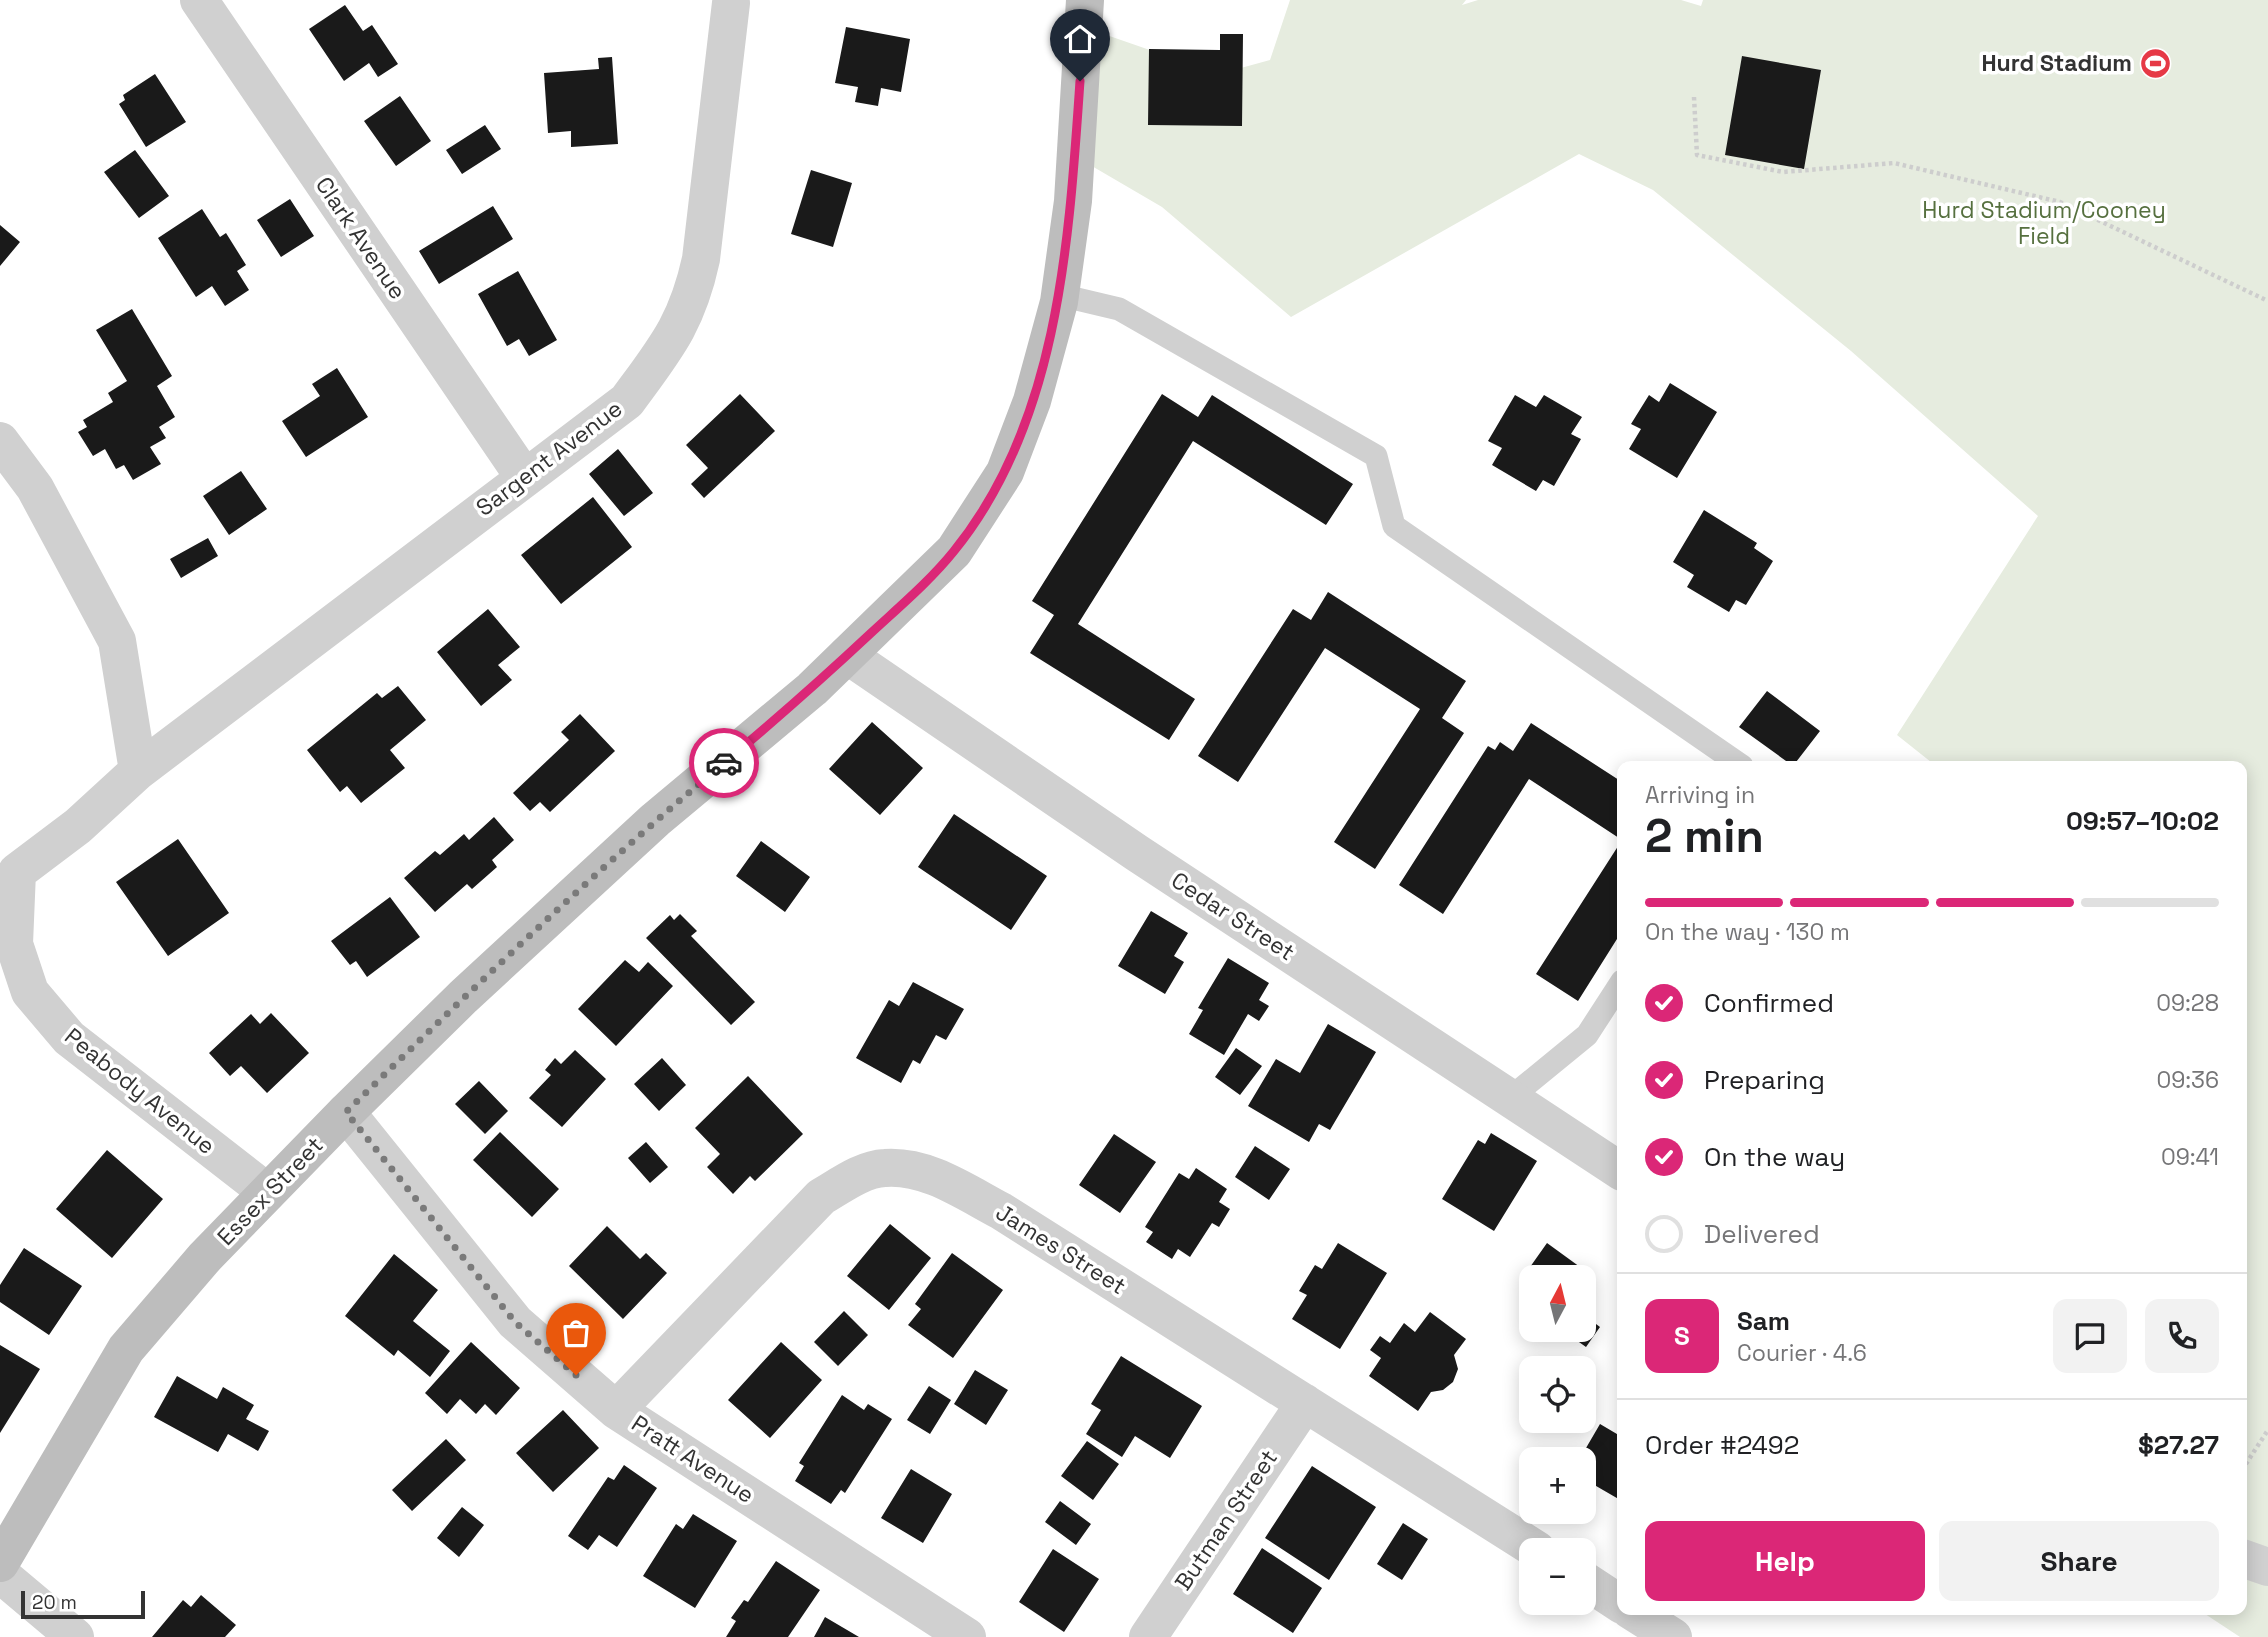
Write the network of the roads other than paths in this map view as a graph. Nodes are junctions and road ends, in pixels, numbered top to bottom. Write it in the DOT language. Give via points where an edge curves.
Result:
graph roads {
  1 [pos="199,0"];
  2 [pos="1085,0"];
  3 [pos="731,3"];
  4 [pos="1060,295"];
  5 [pos="0,441"];
  6 [pos="524,477"];
  7 [pos="847,655"];
  8 [pos="1735,761"];
  9 [pos="138,771"];
  10 [pos="9,871"];
  11 [pos="1617,989"];
  12 [pos="1510,1098"];
  13 [pos="346,1112"];
  14 [pos="1617,1169"];
  15 [pos="267,1192"];
  16 [pos="1305,1403"];
  17 [pos="616,1410"];
  18 [pos="1519,1539"];
  19 [pos="2247,1560"];
  20 [pos="0,1563"];
  21 [pos="2268,1567"];
  22 [pos="0,1574"];
  23 [pos="1596,1588"];
  24 [pos="1617,1602"];
  25 [pos="1638,1615"];
  26 [pos="75,1637"];
  27 [pos="967,1637"];
  28 [pos="1147,1637"];
  29 [pos="1673,1637"];
  1 -- 6 [label="street, Clark Avenue"];
  2 -- 4 [label="main road, Essex Street" via="1073,201"];
  3 -- 6 [label="street, Sargent Avenue" via="693,296 677,332 627,401"];
  4 -- 7 [label="main road, Essex Street" via="1032,401 1005,472 954,551"];
  4 -- 8 [label="lane" via="1119,309 1376,456 1394,526"];
  5 -- 9 [label="street" via="35,488 117,641"];
  6 -- 9 [label="street, Sargent Avenue"];
  7 -- 12 [label="street, Cedar Street" via="1137,853"];
  7 -- 13 [label="main road, Essex Street" via="655,820"];
  9 -- 10 [label="street, Peabody Avenue" via="78,826"];
  10 -- 15 [label="street, Peabody Avenue" via="14,944 30,992 69,1038"];
  11 -- 12 [label="lane" via="1587,1035"];
  12 -- 14 [label="street, Cedar Street"];
  13 -- 15 [label="main road, Essex Street"];
  13 -- 17 [label="street, Pratt Avenue" via="515,1322"];
  15 -- 20 [label="main road, Essex Street" via="126,1349"];
  16 -- 17 [label="street, James Street" via="1001,1210 931,1174 884,1168 855,1177 821,1197"];
  16 -- 18 [label="street, James Street"];
  16 -- 28 [label="street, Butman Street"];
  17 -- 27 [label="street, Pratt Avenue"];
  19 -- 21 [label="street"];
  22 -- 26 [label="street"];
  23 -- 24 [label="street"];
  25 -- 29 [label="street"];
}
